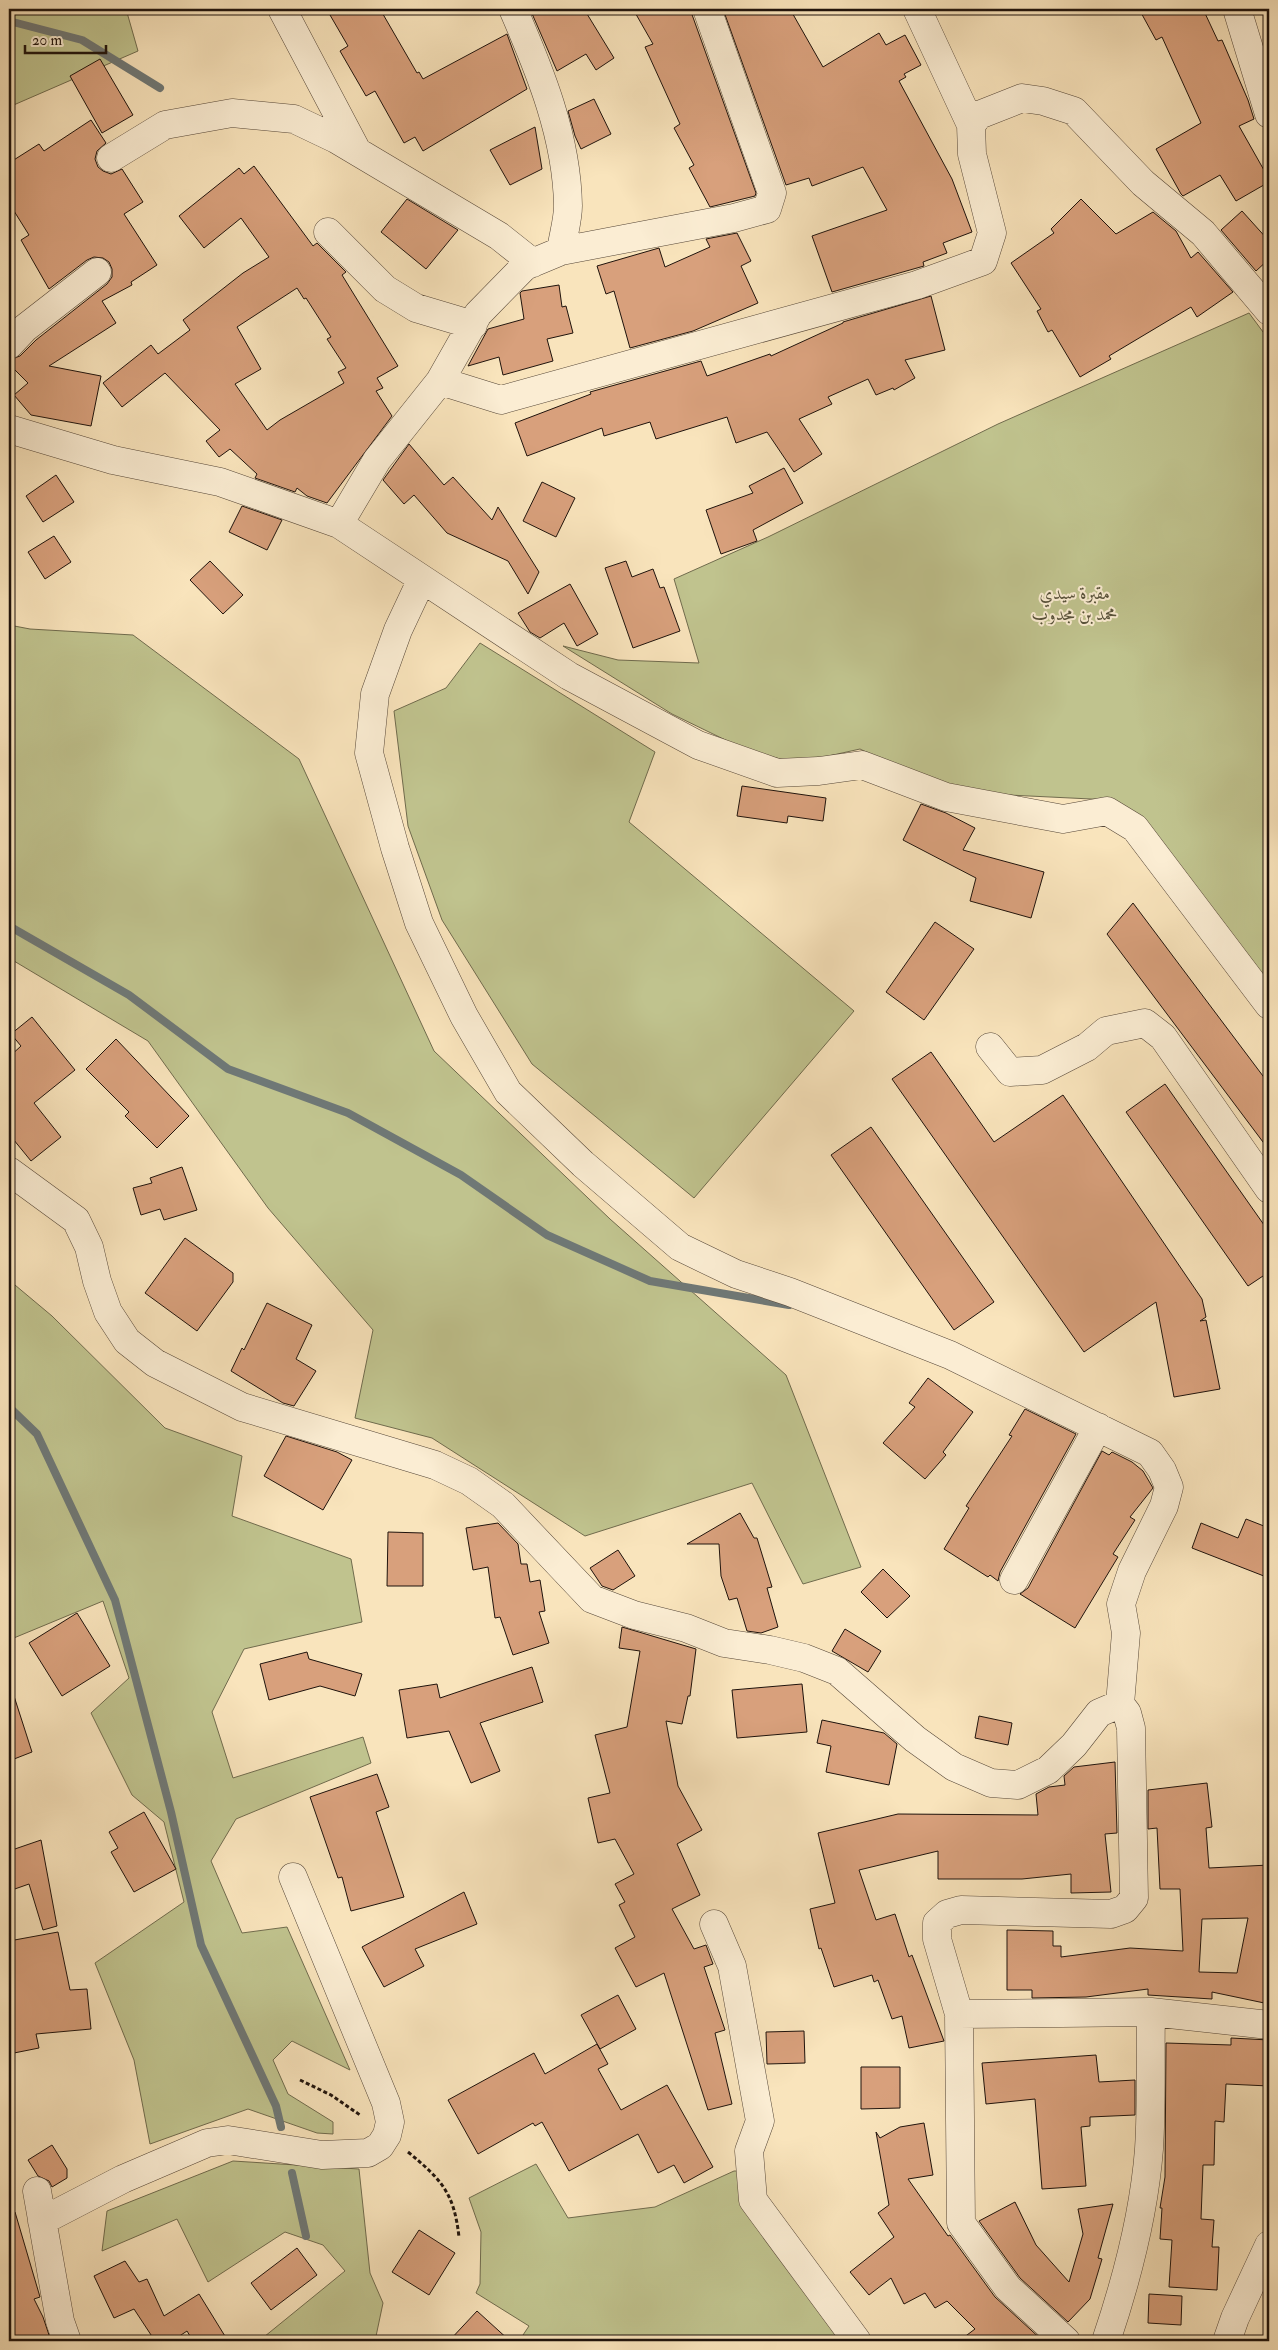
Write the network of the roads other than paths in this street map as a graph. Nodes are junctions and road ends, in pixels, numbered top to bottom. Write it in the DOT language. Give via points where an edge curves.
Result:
graph roads {
  1 [pos="282,9"];
  2 [pos="513,9"];
  3 [pos="707,9"];
  4 [pos="916,9"];
  5 [pos="1237,9"];
  6 [pos="1269,114"];
  7 [pos="971,126"];
  8 [pos="357,151"];
  9 [pos="111,158"];
  10 [pos="328,232"];
  11 [pos="561,251"];
  12 [pos="533,263"];
  13 [pos="97,272"];
  14 [pos="1269,311"];
  15 [pos="473,325"];
  16 [pos="9,345"];
  17 [pos="440,381"];
  18 [pos="11,425"];
  19 [pos="339,524"];
  20 [pos="422,580"];
  21 [pos="1269,1005"];
  22 [pos="990,1047"];
  23 [pos="9,1171"];
  24 [pos="1269,1189"];
  25 [pos="1098,1427"];
  26 [pos="1014,1580"];
  27 [pos="1120,1704"];
  28 [pos="293,1877"];
  29 [pos="714,1924"];
  30 [pos="1151,2012"];
  31 [pos="959,2014"];
  32 [pos="1269,2025"];
  33 [pos="37,2191"];
  34 [pos="42,2221"];
  35 [pos="1269,2245"];
  36 [pos="67,2341"];
  37 [pos="857,2341"];
  38 [pos="1066,2341"];
  39 [pos="1106,2341"];
  40 [pos="1227,2341"];
  1 -- 8 [label="street"];
  2 -- 11 [label="street" via="554,117 564,160 568,208"];
  3 -- 11 [label="street" via="772,193 767,210"];
  4 -- 7 [label="street"];
  5 -- 6 [label="street"];
  7 -- 14 [label="street" via="979,115 1022,98 1043,101 1074,112 1143,183 1203,233"];
  7 -- 17 [label="street" via="972,154 992,233 983,261 917,285 501,400"];
  8 -- 9 [label="street" via="294,119 232,113 165,125"];
  8 -- 12 [label="street" via="499,236"];
  10 -- 15 [label="street" via="385,289 416,308"];
  11 -- 12 [label="street"];
  12 -- 15 [label="street" via="525,266 478,314"];
  13 -- 16 [label="street" via="25,328"];
  15 -- 17 [label="street"];
  17 -- 19 [label="street" via="377,460"];
  18 -- 19 [label="street" via="114,460 220,482"];
  19 -- 20 [label="street"];
  20 -- 21 [label="street" via="569,676 698,745 778,773 862,765 946,797 1063,819 1107,811 1135,828"];
  20 -- 25 [label="street" via="398,630 375,694 369,753 418,923 464,1016 508,1092 583,1164 680,1247 736,1274 950,1355"];
  22 -- 24 [label="street" via="1010,1072 1042,1070 1087,1047 1106,1031 1145,1023 1163,1037"];
  23 -- 27 [label="street" via="76,1220 89,1247 108,1312 127,1341 155,1363 242,1407 436,1465 470,1480 503,1506 592,1599 724,1643 796,1656 837,1671 915,1739 954,1767 991,1783 1018,1785 1048,1770 1074,1745 1099,1713"];
  25 -- 26 [label="street"];
  25 -- 27 [label="street" via="1150,1453 1169,1487 1164,1506 1132,1571 1120,1604 1126,1634"];
  27 -- 31 [label="street" via="1127,1712 1131,1728 1134,1898 1125,1909 1111,1914 961,1910 947,1914 937,1923 937,1939"];
  28 -- 34 [label="street" via="380,2086 390,2117 387,2135 374,2151 344,2155 322,2155 228,2140 207,2143 123,2179"];
  29 -- 37 [label="street" via="732,1966 760,2121 749,2151 753,2200"];
  30 -- 31 [label="street"];
  30 -- 32 [label="street"];
  30 -- 39 [label="street" via="1149,2148 1143,2203 1122,2294"];
  31 -- 38 [label="street" via="961,2223 1008,2288"];
  33 -- 34 [label="street"];
  34 -- 36 [label="street" via="60,2321"];
  35 -- 40 [label="street"];
}
